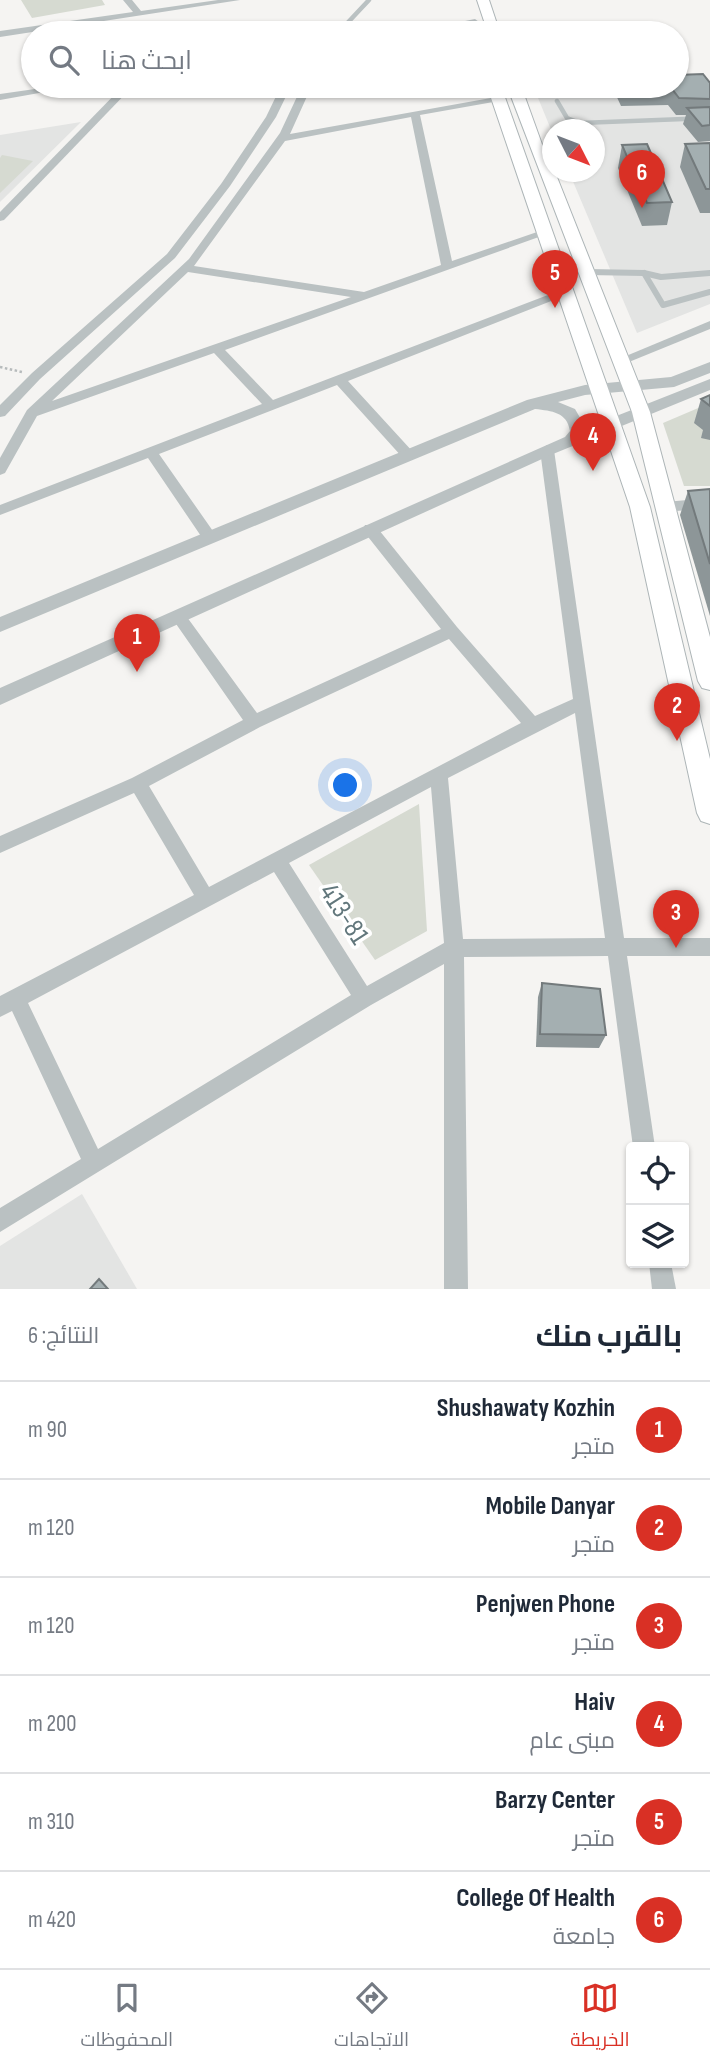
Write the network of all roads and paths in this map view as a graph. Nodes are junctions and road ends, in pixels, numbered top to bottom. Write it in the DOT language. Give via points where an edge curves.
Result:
graph roads {
  1 [pos="127,0"];
  2 [pos="236,0"];
  3 [pos="369,0"];
  4 [pos="203,2"];
  5 [pos="484,4"];
  6 [pos="139,14"];
  7 [pos="90,21"];
  8 [pos="349,21"];
  9 [pos="476,21"];
  10 [pos="490,21"];
  11 [pos="21,31"];
  12 [pos="0,34"];
  13 [pos="21,94"];
  14 [pos="0,97"];
  15 [pos="116,98"];
  16 [pos="280,98"];
  17 [pos="301,98"];
  18 [pos="472,98"];
  19 [pos="504,98"];
  20 [pos="506,98"];
  21 [pos="557,101"];
  22 [pos="415,113"];
  23 [pos="710,118"];
  24 [pos="570,119"];
  25 [pos="605,122"];
  26 [pos="282,138"];
  27 [pos="225,186"];
  28 [pos="244,190"];
  29 [pos="0,218"];
  30 [pos="544,233"];
  31 [pos="447,265"];
  32 [pos="186,268"];
  33 [pos="588,272"];
  34 [pos="644,273"];
  35 [pos="710,273"];
  36 [pos="565,292"];
  37 [pos="710,292"];
  38 [pos="363,295"];
  39 [pos="710,325"];
  40 [pos="216,348"];
  41 [pos="620,361"];
  42 [pos="0,367"];
  43 [pos="710,367"];
  44 [pos="36,376"];
  45 [pos="339,379"];
  46 [pos="710,384"];
  47 [pos="631,387"];
  48 [pos="599,388"];
  49 [pos="533,404"];
  50 [pos="270,405"];
  51 [pos="641,412"];
  52 [pos="0,413"];
  53 [pos="32,413"];
  54 [pos="611,424"];
  55 [pos="571,440"];
  56 [pos="150,450"];
  57 [pos="547,450"];
  58 [pos="408,455"];
  59 [pos="0,470"];
  60 [pos="710,503"];
  61 [pos="665,507"];
  62 [pos="0,510"];
  63 [pos="370,529"];
  64 [pos="210,538"];
  65 [pos="179,617"];
  66 [pos="0,625"];
  67 [pos="451,631"];
  68 [pos="706,649"];
  69 [pos="710,681"];
  70 [pos="0,697"];
  71 [pos="582,702"];
  72 [pos="254,722"];
  73 [pos="533,725"];
  74 [pos="439,775"];
  75 [pos="138,783"];
  76 [pos="710,813"];
  77 [pos="0,845"];
  78 [pos="276,861"];
  79 [pos="206,898"];
  80 [pos="710,947"];
  81 [pos="454,948"];
  82 [pos="617,949"];
  83 [pos="363,998"];
  84 [pos="8,1003"];
  85 [pos="643,1142"];
  86 [pos="94,1163"];
  87 [pos="0,1221"];
  88 [pos="661,1268"];
  89 [pos="456,1289"];
  90 [pos="664,1289"];
  1 -- 6 [label="street"];
  2 -- 4 [label="street"];
  3 -- 8 [label="lane"];
  4 -- 6 [label="street"];
  5 -- 9 [label="main road"];
  5 -- 10 [label="main road"];
  6 -- 7 [label="street"];
  11 -- 12 [label="street"];
  13 -- 14 [label="street"];
  15 -- 29 [label="street"];
  16 -- 27 [label="street"];
  17 -- 26 [label="street"];
  18 -- 22 [label="street"];
  19 -- 30 [label="main road"];
  20 -- 33 [label="main road" via="543,166"];
  21 -- 24 [label="lane"];
  22 -- 26 [label="street"];
  22 -- 31 [label="street"];
  23 -- 25 [label="lane"];
  26 -- 28 [label="street"];
  27 -- 28 [label="street"];
  27 -- 44 [label="street" via="171,256"];
  28 -- 32 [label="street"];
  30 -- 31 [label="street"];
  30 -- 36 [label="main road"];
  31 -- 38 [label="street"];
  32 -- 38 [label="street"];
  32 -- 53 [label="street"];
  33 -- 34 [label="lane"];
  33 -- 41 [label="main road"];
  34 -- 35 [label="lane" via="661,277"];
  34 -- 37 [label="lane" via="663,305"];
  36 -- 45 [label="street"];
  36 -- 48 [label="main road"];
  38 -- 40 [label="street"];
  39 -- 41 [label="street"];
  40 -- 50 [label="street"];
  40 -- 53 [label="street"];
  41 -- 47 [label="main road"];
  42 -- 44 [label="path"];
  43 -- 47 [label="street" via="674,382"];
  44 -- 52 [label="street"];
  45 -- 50 [label="street"];
  45 -- 58 [label="street"];
  46 -- 51 [label="street"];
  47 -- 48 [label="street"];
  47 -- 51 [label="main road"];
  48 -- 49 [label="street"];
  48 -- 54 [label="main road"];
  49 -- 55 [label="street" via="570,413 578,422 578,432"];
  49 -- 58 [label="street"];
  50 -- 56 [label="street"];
  51 -- 54 [label="street"];
  51 -- 61 [label="main road"];
  53 -- 59 [label="street"];
  54 -- 55 [label="street"];
  54 -- 76 [label="main road" via="640,507"];
  55 -- 57 [label="street"];
  56 -- 62 [label="street"];
  56 -- 64 [label="street"];
  57 -- 63 [label="street"];
  57 -- 71 [label="street"];
  58 -- 64 [label="street"];
  60 -- 61 [label="street"];
  61 -- 68 [label="main road"];
  63 -- 65 [label="street"];
  63 -- 67 [label="street"];
  64 -- 66 [label="street"];
  65 -- 70 [label="street"];
  65 -- 72 [label="street"];
  67 -- 72 [label="street"];
  67 -- 73 [label="street"];
  68 -- 69 [label="main road"];
  71 -- 73 [label="street"];
  71 -- 82 [label="street"];
  72 -- 75 [label="street"];
  73 -- 74 [label="street"];
  74 -- 78 [label="street"];
  74 -- 81 [label="street"];
  75 -- 77 [label="street"];
  75 -- 79 [label="street"];
  78 -- 79 [label="street"];
  78 -- 83 [label="street, 413-81"];
  79 -- 84 [label="street"];
  80 -- 82 [label="street"];
  81 -- 82 [label="street"];
  81 -- 83 [label="street"];
  81 -- 89 [label="street"];
  82 -- 85 [label="street"];
  83 -- 86 [label="street"];
  84 -- 86 [label="street"];
  86 -- 87 [label="street"];
  88 -- 90 [label="street"];
}
